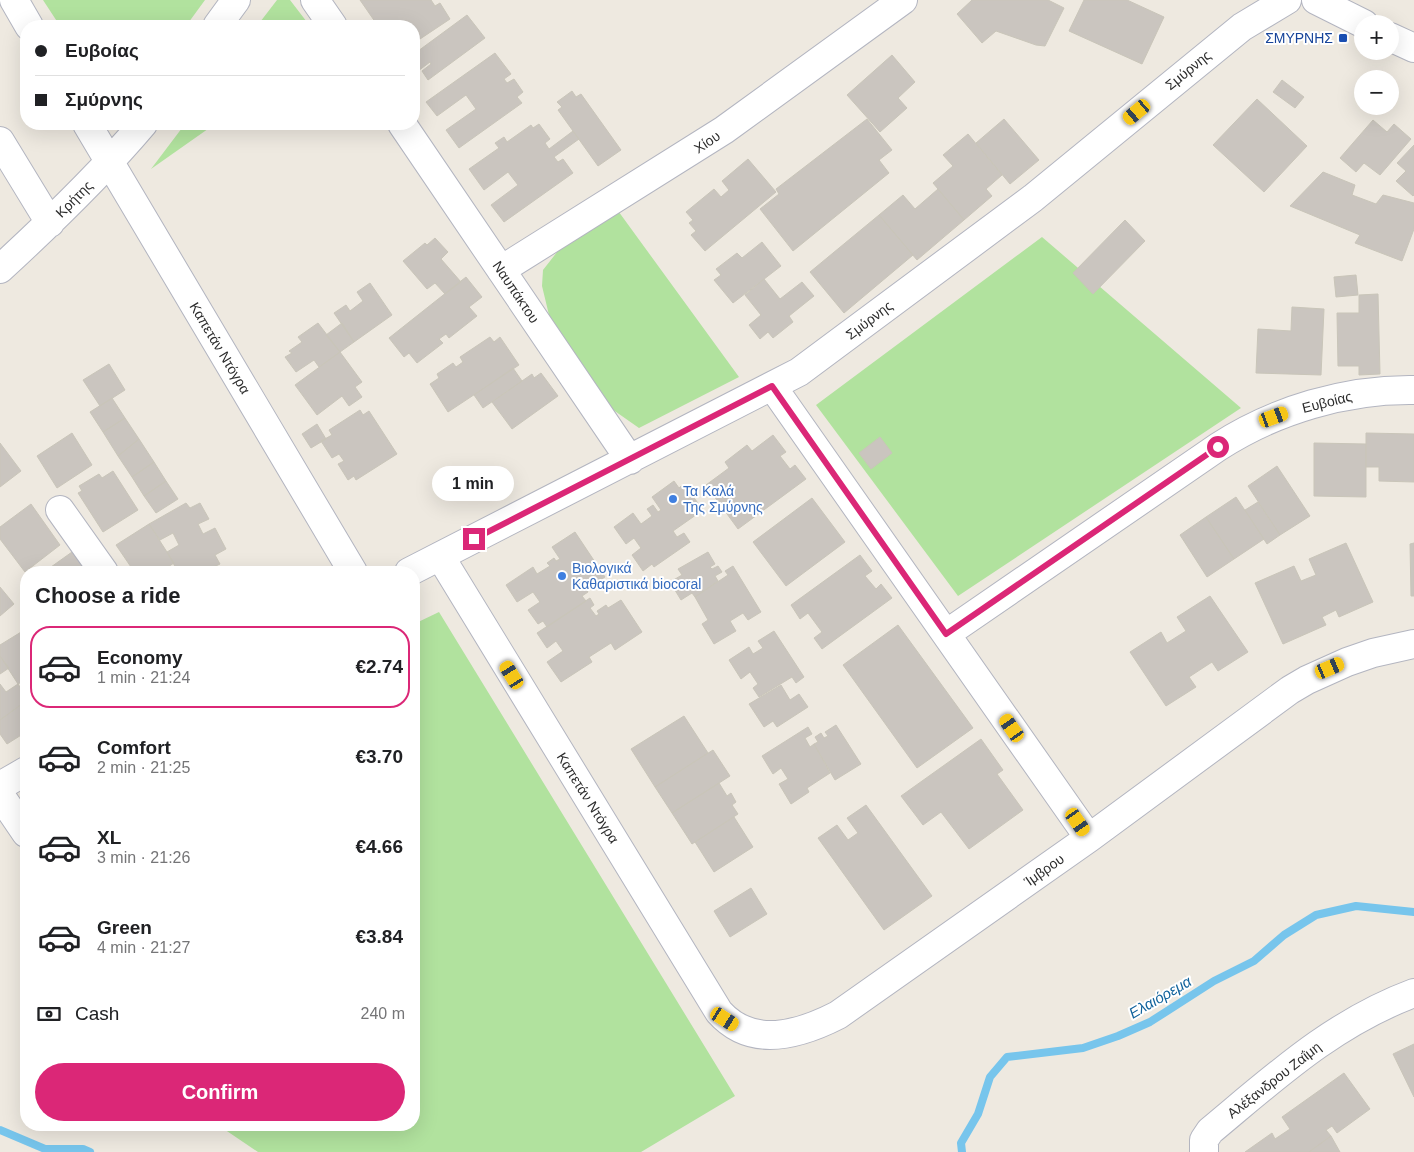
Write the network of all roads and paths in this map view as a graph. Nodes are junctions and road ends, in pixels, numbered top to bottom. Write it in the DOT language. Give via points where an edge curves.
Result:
graph roads {
  1 [pos="14,0"];
  2 [pos="236,0"];
  3 [pos="315,0"];
  4 [pos="903,0"];
  5 [pos="1287,0"];
  6 [pos="1316,0"];
  7 [pos="1354,19"];
  8 [pos="26,20"];
  9 [pos="221,20"];
  10 [pos="329,20"];
  11 [pos="1399,41"];
  12 [pos="1414,48"];
  13 [pos="91,130"];
  14 [pos="138,130"];
  15 [pos="406,130"];
  16 [pos="0,141"];
  17 [pos="110,162"];
  18 [pos="50,223"];
  19 [pos="0,269"];
  20 [pos="501,270"];
  21 [pos="772,386"];
  22 [pos="1414,390"];
  23 [pos="630,460"];
  24 [pos="60,510"];
  25 [pos="440,556"];
  26 [pos="100,566"];
  27 [pos="348,566"];
  28 [pos="420,566"];
  29 [pos="946,634"];
  30 [pos="1414,644"];
  31 [pos="20,774"];
  32 [pos="0,786"];
  33 [pos="0,795"];
  34 [pos="20,824"];
  35 [pos="1090,838"];
  36 [pos="1414,994"];
  37 [pos="746,1031"];
  38 [pos="1204,1152"];
  1 -- 8 [label="street"];
  2 -- 9 [label="street"];
  3 -- 10 [label="street"];
  4 -- 20 [label="street, Χίου" via="724,130"];
  5 -- 21 [label="street, Σμύρνης" via="1242,26 1032,198 799,372"];
  6 -- 7 [label="street"];
  11 -- 12 [label="street"];
  13 -- 17 [label="street, Καπετάν Ντόγρα"];
  14 -- 17 [label="street, Κρήτης"];
  15 -- 20 [label="street, Ναυπάκτου"];
  16 -- 18 [label="street"];
  17 -- 18 [label="street, Κρήτης"];
  17 -- 27 [label="street, Καπετάν Ντόγρα"];
  18 -- 19 [label="street, Κρήτης"];
  20 -- 23 [label="street, Ναυπάκτου"];
  21 -- 23 [label="street, Σμύρνης"];
  21 -- 29 [label="street"];
  22 -- 29 [label="street, Ευβοίας" via="1375,392 1323,402 1254,426 1210,452"];
  23 -- 25 [label="street, Σμύρνης"];
  24 -- 26 [label="street"];
  25 -- 28 [label="street, Σμύρνης"];
  25 -- 37 [label="street, Καπετάν Ντόγρα" via="719,1012"];
  29 -- 35 [label="street"];
  30 -- 35 [label="street, Ίμβρου" via="1373,653 1298,684"];
  31 -- 32 [label="street"];
  33 -- 34 [label="street"];
  35 -- 37 [label="street, Ίμβρου" via="838,1015 798,1032 764,1035"];
  36 -- 38 [label="street, Αλέξανδρου Ζαΐμη" via="1364,1016 1296,1059 1210,1131 1204,1140"];
}
